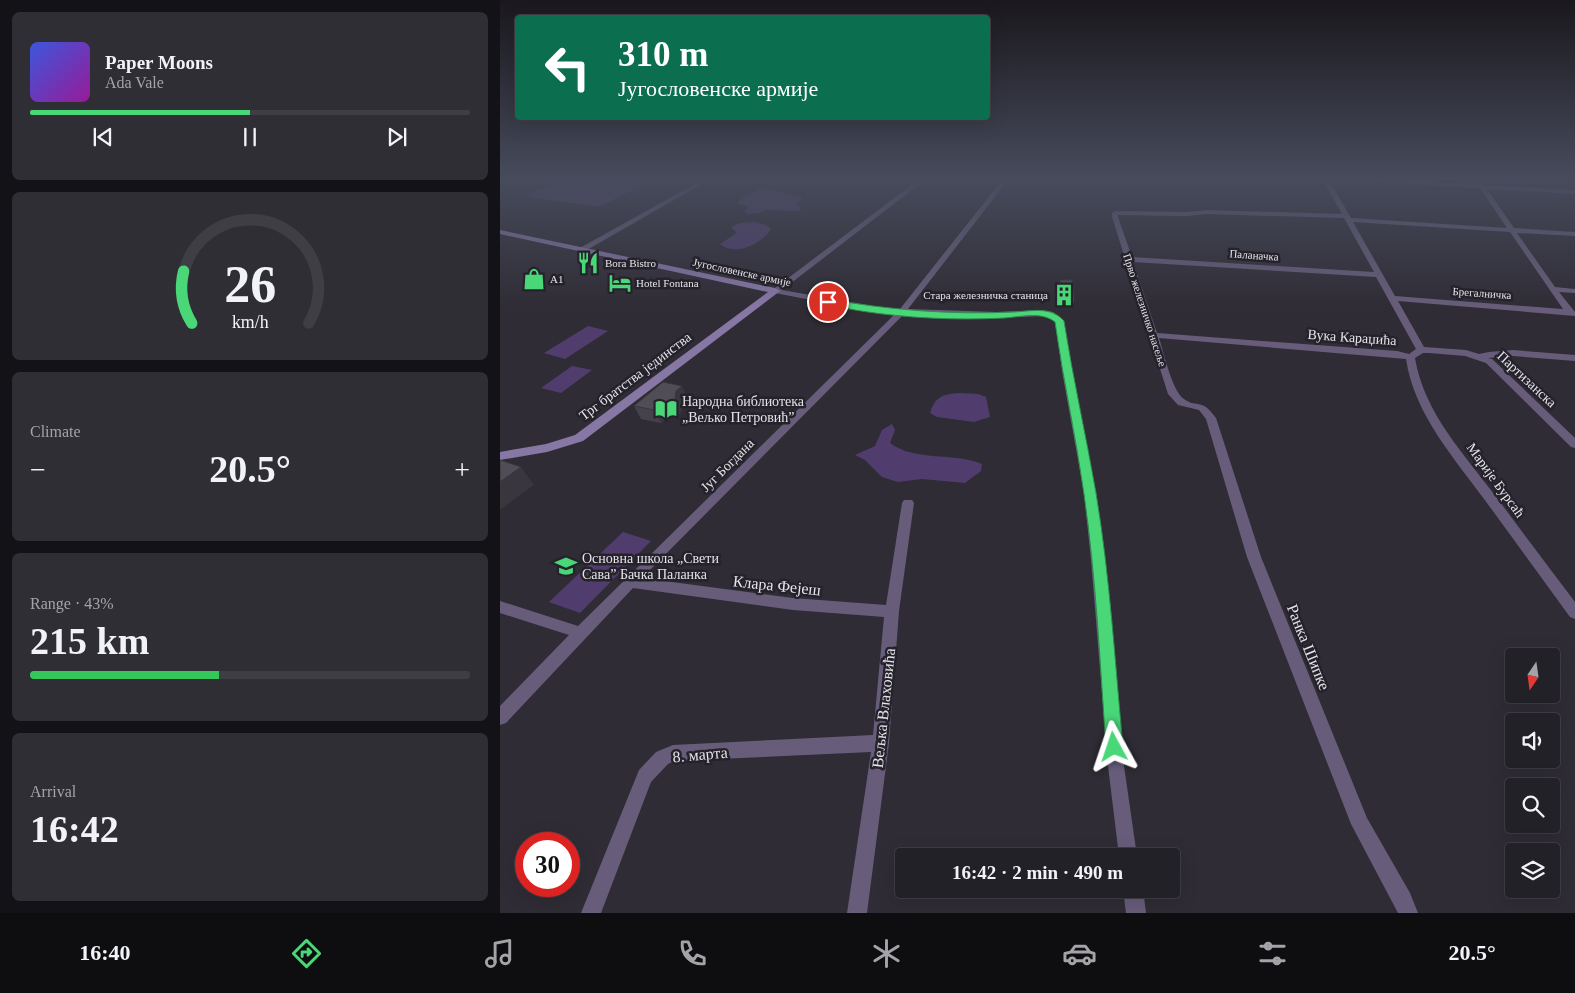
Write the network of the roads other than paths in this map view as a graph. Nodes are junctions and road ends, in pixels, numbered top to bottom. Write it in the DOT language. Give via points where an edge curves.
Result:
graph roads {
  1 [pos="629,223"];
  2 [pos="865,223"];
  3 [pos="972,223"];
  4 [pos="1117,223"];
  5 [pos="1350,223"];
  6 [pos="1406,223"];
  7 [pos="1507,223"];
  8 [pos="1513,231"];
  9 [pos="500,232"];
  10 [pos="1575,234"];
  11 [pos="582,249"];
  12 [pos="1128,259"];
  13 [pos="1379,275"];
  14 [pos="1552,289"];
  15 [pos="775,290"];
  16 [pos="1575,291"];
  17 [pos="1391,298"];
  18 [pos="901,313"];
  19 [pos="1573,315"];
  20 [pos="1153,336"];
  21 [pos="1421,350"];
  22 [pos="1410,357"];
  23 [pos="1481,358"];
  24 [pos="1575,358"];
  25 [pos="1182,403"];
  26 [pos="1575,444"];
  27 [pos="500,456"];
  28 [pos="908,503"];
  29 [pos="630,582"];
  30 [pos="500,607"];
  31 [pos="892,611"];
  32 [pos="1575,612"];
  33 [pos="581,633"];
  34 [pos="500,717"];
  35 [pos="880,743"];
  36 [pos="1127,848"];
  37 [pos="1134,898"];
  38 [pos="591,913"];
  39 [pos="856,913"];
  40 [pos="1136,913"];
  41 [pos="1408,913"];
  1 -- 11 [label="street"];
  2 -- 15 [label="street"];
  3 -- 18 [label="street, Југ Богдана"];
  4 -- 12 [label="street, Прво железничко насеље"];
  5 -- 13 [label="street"];
  6 -- 8 [label="street"];
  7 -- 8 [label="street"];
  8 -- 10 [label="street"];
  8 -- 14 [label="street"];
  9 -- 11 [label="street, Југословенске армије"];
  11 -- 15 [label="street, Југословенске армије"];
  12 -- 13 [label="street, Паланачка"];
  12 -- 20 [label="street, Прво железничко насеље"];
  13 -- 17 [label="street"];
  14 -- 16 [label="street"];
  14 -- 19 [label="street"];
  15 -- 18 [label="street, Југословенске армије" via="843,305"];
  15 -- 27 [label="street, Трг братства јединства" via="579,438 547,448"];
  17 -- 19 [label="street, Брегалничка"];
  17 -- 21 [label="street"];
  18 -- 29 [label="street, Југ Богдана"];
  18 -- 36 [label="street, Југословенске армије" via="1041,313 1050,314 1060,321 1090,493"];
  20 -- 22 [label="street, Вука Караџића"];
  20 -- 25 [label="street, Прво железничко насеље" via="1174,394"];
  21 -- 22 [label="street, Вука Караџића"];
  21 -- 23 [label="street" via="1466,353"];
  22 -- 32 [label="street, Марије Бурсаћ" via="1414,380 1448,439"];
  23 -- 24 [label="street" via="1503,353"];
  23 -- 26 [label="street, Партизанска" via="1496,366"];
  25 -- 41 [label="street, Ранка Шипке" via="1202,407 1211,418 1254,557 1360,824"];
  28 -- 31 [label="street, Вељка Влаховића"];
  29 -- 31 [label="street, Клара Фејеш" via="727,597 848,610"];
  29 -- 33 [label="street, Југ Богдана"];
  30 -- 33 [label="street"];
  31 -- 35 [label="street, Вељка Влаховића"];
  33 -- 34 [label="street, Југ Богдана"];
  35 -- 38 [label="street, 8. марта" via="673,754 662,758 645,776"];
  35 -- 39 [label="street, Вељка Влаховића"];
  37 -- 40 [label="street"];
}
